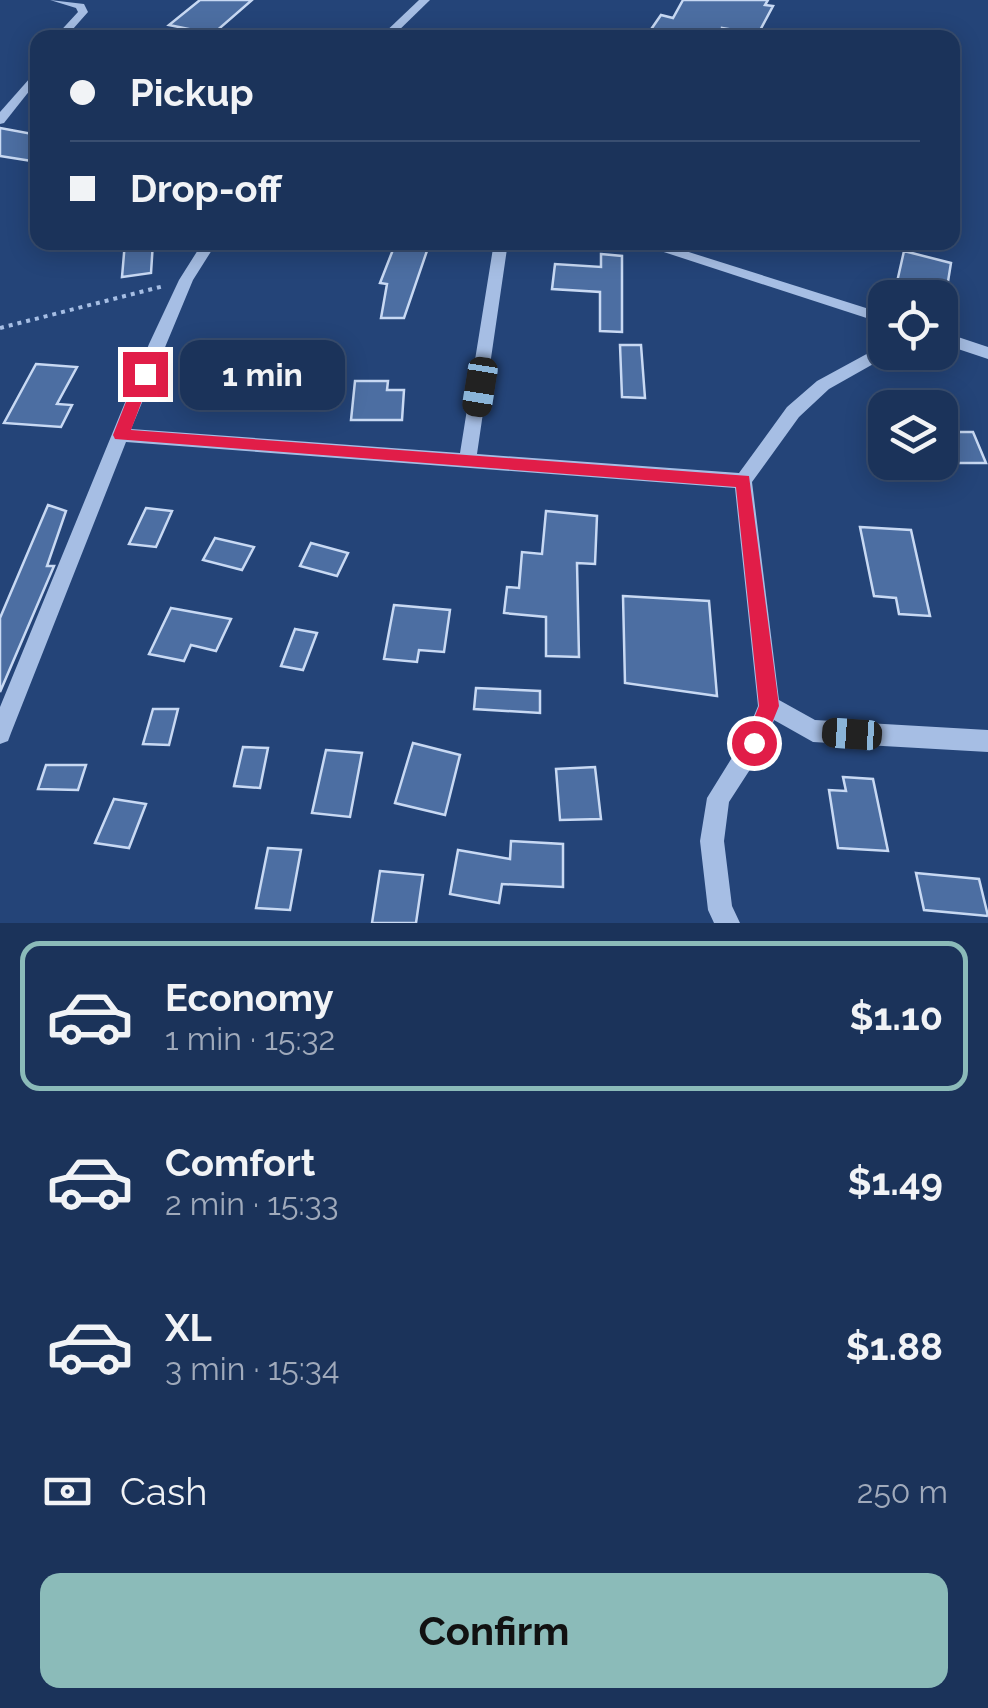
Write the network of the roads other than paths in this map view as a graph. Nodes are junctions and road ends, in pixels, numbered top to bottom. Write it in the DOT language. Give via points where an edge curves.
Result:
graph roads {
  1 [pos="55,0"];
  2 [pos="99,0"];
  3 [pos="425,0"];
  4 [pos="83,12"];
  5 [pos="66,30"];
  6 [pos="393,30"];
  7 [pos="30,82"];
  8 [pos="0,120"];
  9 [pos="205,250"];
  10 [pos="501,250"];
  11 [pos="665,250"];
  12 [pos="868,314"];
  13 [pos="958,344"];
  14 [pos="988,354"];
  15 [pos="868,360"];
  16 [pos="121,435"];
  17 [pos="468,459"];
  18 [pos="744,481"];
  19 [pos="769,706"];
  20 [pos="0,733"];
  21 [pos="988,741"];
  22 [pos="728,923"];
  1 -- 4 [label="street"];
  2 -- 4 [label="street"];
  3 -- 6 [label="street"];
  4 -- 5 [label="street"];
  7 -- 8 [label="street"];
  9 -- 16 [label="street"];
  10 -- 17 [label="street"];
  11 -- 12 [label="street"];
  13 -- 14 [label="street"];
  15 -- 18 [label="street" via="794,412"];
  16 -- 17 [label="street"];
  16 -- 20 [label="street"];
  17 -- 18 [label="street"];
  18 -- 19 [label="street"];
  19 -- 21 [label="street" via="813,731"];
  19 -- 22 [label="street" via="718,798 712,841 720,910"];
}
